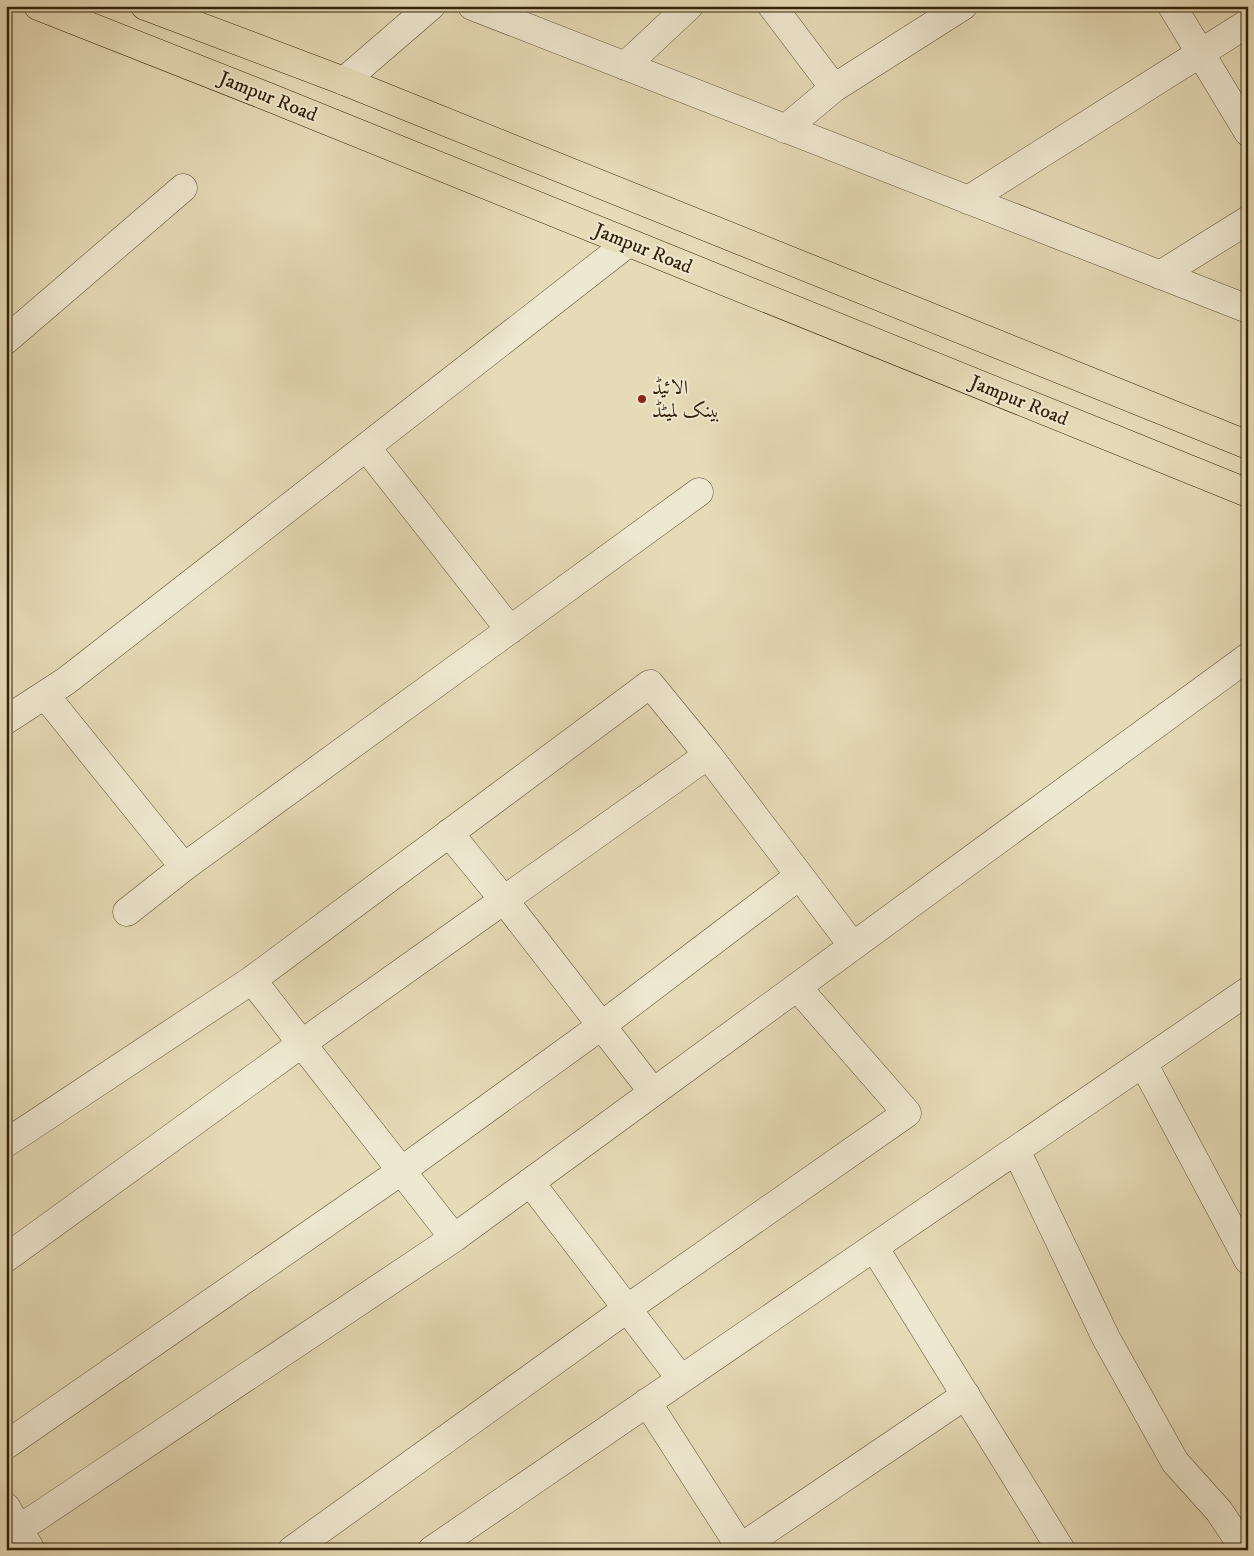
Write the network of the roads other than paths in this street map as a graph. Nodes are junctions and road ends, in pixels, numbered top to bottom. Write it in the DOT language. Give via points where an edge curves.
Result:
graph roads {
  1 [pos="38,6"];
  2 [pos="145,6"];
  3 [pos="431,6"];
  4 [pos="472,6"];
  5 [pos="689,6"];
  6 [pos="772,6"];
  7 [pos="963,6"];
  8 [pos="1172,6"];
  9 [pos="1248,23"];
  10 [pos="1201,52"];
  11 [pos="625,66"];
  12 [pos="344,81"];
  13 [pos="834,88"];
  14 [pos="785,129"];
  15 [pos="1248,132"];
  16 [pos="183,188"];
  17 [pos="968,200"];
  18 [pos="1248,220"];
  19 [pos="628,242"];
  20 [pos="1160,275"];
  21 [pos="1248,309"];
  22 [pos="6,340"];
  23 [pos="1248,445"];
  24 [pos="366,447"];
  25 [pos="699,492"];
  26 [pos="1248,494"];
  27 [pos="510,630"];
  28 [pos="1248,657"];
  29 [pos="45,695"];
  30 [pos="6,720"];
  31 [pos="708,755"];
  32 [pos="449,833"];
  33 [pos="184,867"];
  34 [pos="799,876"];
  35 [pos="504,900"];
  36 [pos="127,912"];
  37 [pos="853,946"];
  38 [pos="252,980"];
  39 [pos="797,987"];
  40 [pos="1248,991"];
  41 [pos="601,1026"];
  42 [pos="301,1044"];
  43 [pos="1143,1063"];
  44 [pos="653,1092"];
  45 [pos="6,1143"];
  46 [pos="1016,1150"];
  47 [pos="401,1171"];
  48 [pos="530,1182"];
  49 [pos="454,1238"];
  50 [pos="874,1247"];
  51 [pos="6,1258"];
  52 [pos="1248,1260"];
  53 [pos="628,1308"];
  54 [pos="681,1379"];
  55 [pos="966,1395"];
  56 [pos="647,1402"];
  57 [pos="6,1445"];
  58 [pos="19,1529"];
  59 [pos="740,1549"];
  60 [pos="292,1550"];
  61 [pos="432,1550"];
  62 [pos="1061,1550"];
  63 [pos="1245,1550"];
  1 -- 19 [label="main road, Jampur Road"];
  2 -- 12 [label="main road, Jampur Road"];
  3 -- 12 [label="street"];
  4 -- 11 [label="street"];
  5 -- 11 [label="street"];
  6 -- 13 [label="street"];
  7 -- 13 [label="street"];
  8 -- 10 [label="street"];
  9 -- 10 [label="street"];
  10 -- 15 [label="street"];
  10 -- 17 [label="street"];
  11 -- 14 [label="street"];
  12 -- 23 [label="main road, Jampur Road"];
  13 -- 14 [label="street"];
  14 -- 17 [label="street"];
  16 -- 22 [label="street"];
  17 -- 20 [label="street"];
  18 -- 20 [label="street"];
  19 -- 24 [label="street"];
  19 -- 26 [label="main road, Jampur Road"];
  20 -- 21 [label="street"];
  24 -- 27 [label="street"];
  24 -- 29 [label="street"];
  25 -- 27 [label="street"];
  27 -- 33 [label="street"];
  28 -- 37 [label="street"];
  29 -- 30 [label="street"];
  29 -- 33 [label="street"];
  31 -- 32 [label="street" via="650,684"];
  31 -- 34 [label="street"];
  31 -- 35 [label="street"];
  32 -- 35 [label="street"];
  32 -- 38 [label="street"];
  33 -- 36 [label="street"];
  34 -- 37 [label="street"];
  34 -- 41 [label="street"];
  35 -- 41 [label="street"];
  35 -- 42 [label="street"];
  37 -- 39 [label="street"];
  38 -- 42 [label="street"];
  38 -- 45 [label="street"];
  39 -- 44 [label="street"];
  39 -- 53 [label="street" via="907,1113"];
  40 -- 43 [label="street"];
  41 -- 44 [label="street"];
  41 -- 47 [label="street"];
  42 -- 47 [label="street"];
  42 -- 51 [label="street"];
  43 -- 46 [label="street"];
  43 -- 52 [label="street"];
  44 -- 48 [label="street"];
  46 -- 50 [label="street"];
  46 -- 63 [label="street" via="1106,1338 1175,1462 1219,1511"];
  47 -- 49 [label="street"];
  47 -- 57 [label="street"];
  48 -- 49 [label="street"];
  48 -- 53 [label="street"];
  49 -- 58 [label="street"];
  50 -- 54 [label="street"];
  50 -- 55 [label="street"];
  53 -- 54 [label="street"];
  53 -- 60 [label="street"];
  54 -- 56 [label="street"];
  55 -- 59 [label="street"];
  55 -- 62 [label="street"];
  56 -- 59 [label="street"];
  56 -- 61 [label="street"];
}
